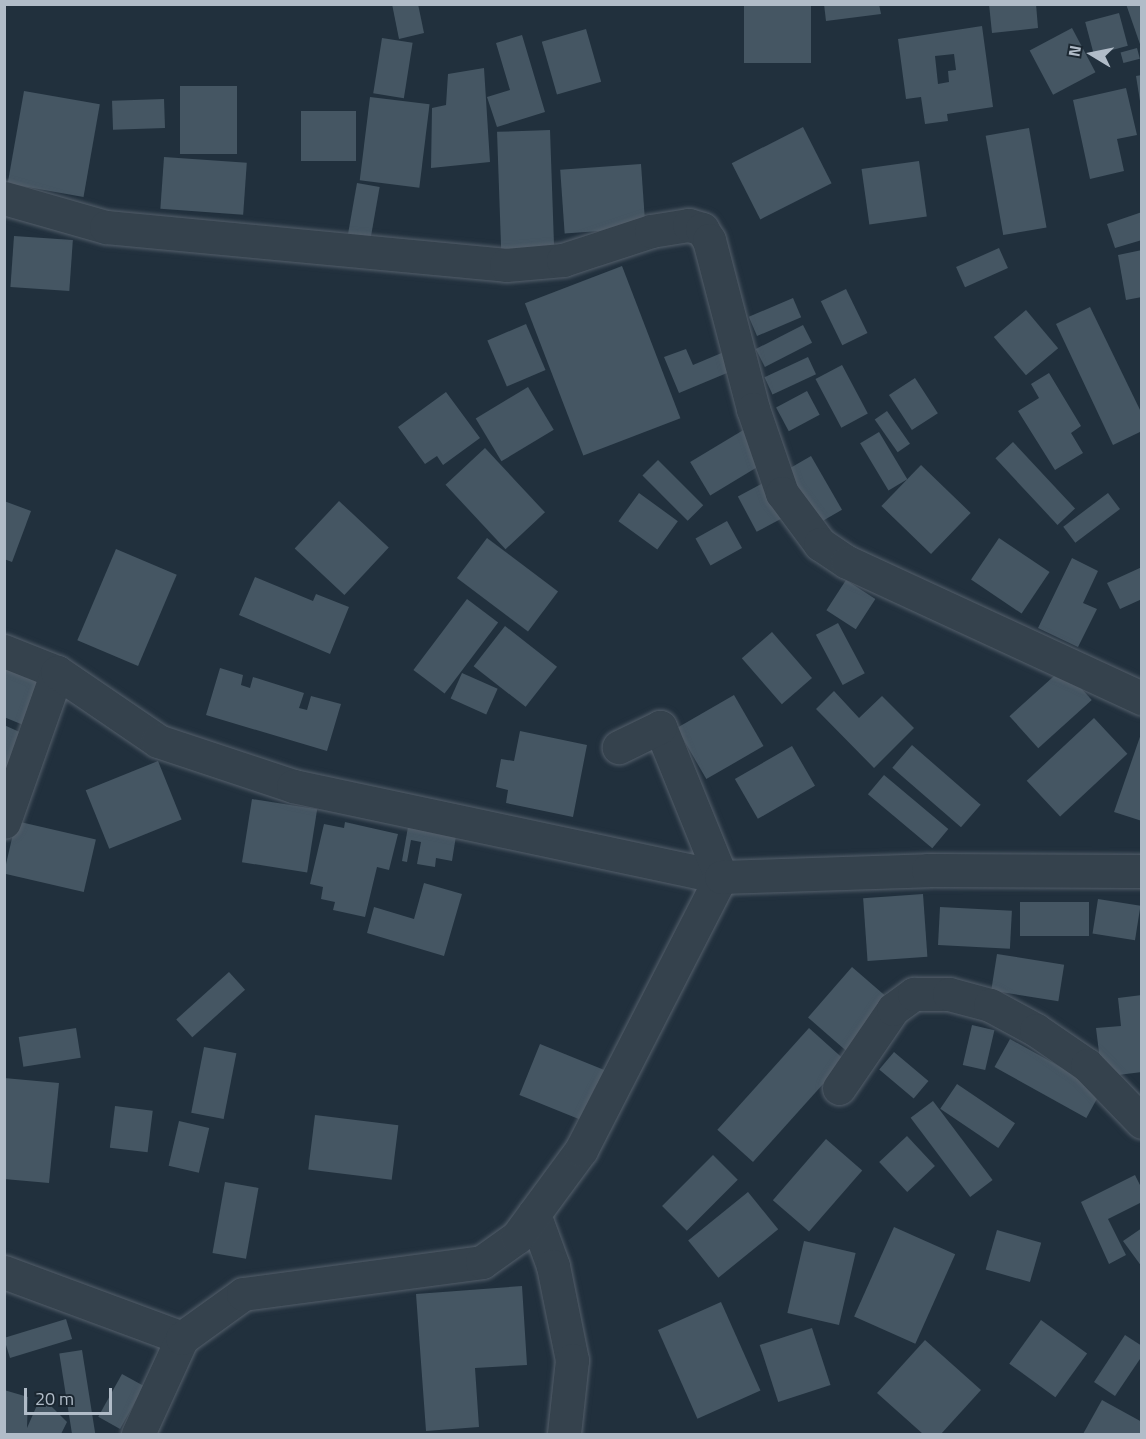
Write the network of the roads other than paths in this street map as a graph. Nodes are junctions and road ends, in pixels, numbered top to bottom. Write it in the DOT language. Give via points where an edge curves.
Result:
graph roads {
  1 [pos="4,198"];
  2 [pos="4,651"];
  3 [pos="57,672"];
  4 [pos="1142,698"];
  5 [pos="619,747"];
  6 [pos="4,822"];
  7 [pos="1142,871"];
  8 [pos="721,878"];
  9 [pos="839,1088"];
  10 [pos="1142,1122"];
  11 [pos="534,1214"];
  12 [pos="4,1272"];
  13 [pos="182,1338"];
  14 [pos="138,1434"];
  15 [pos="564,1434"];
  1 -- 4 [label="street" via="106,227 506,264 562,260 651,231 690,225 702,229 709,240 753,409 782,493 820,544 847,562"];
  2 -- 3 [label="street"];
  3 -- 6 [label="street"];
  3 -- 8 [label="street" via="158,741 293,786"];
  5 -- 8 [label="street" via="660,727"];
  7 -- 8 [label="street" via="928,870"];
  8 -- 11 [label="street" via="581,1150"];
  9 -- 10 [label="street" via="893,1009 915,994 949,994 990,1005 1036,1030 1087,1065"];
  11 -- 13 [label="street" via="517,1237 482,1262 243,1294"];
  11 -- 15 [label="street" via="553,1266 572,1360"];
  12 -- 13 [label="street"];
  13 -- 14 [label="street"];
}
